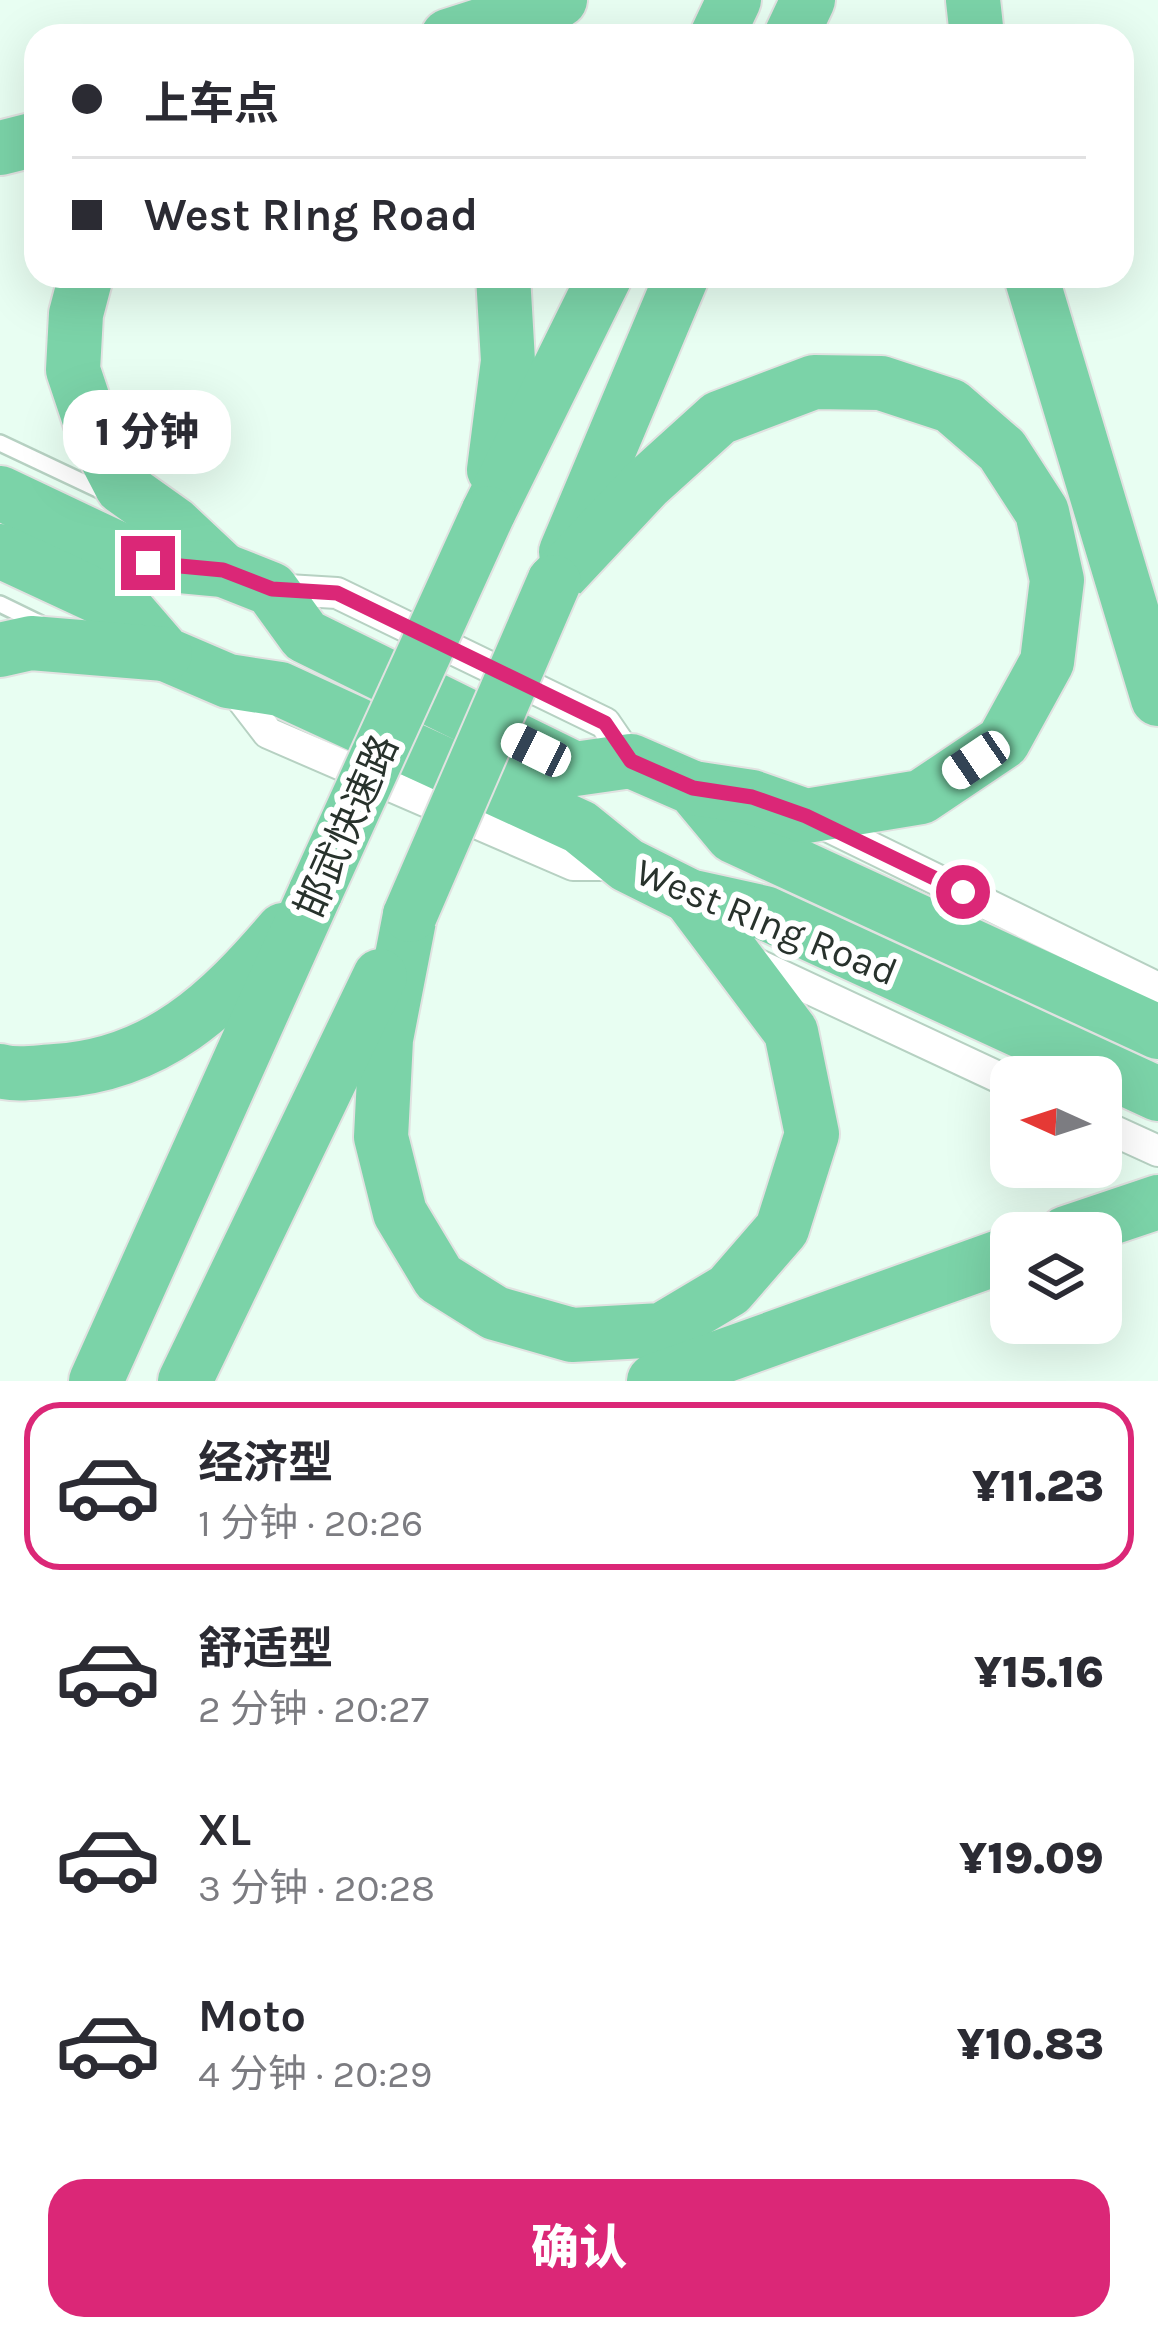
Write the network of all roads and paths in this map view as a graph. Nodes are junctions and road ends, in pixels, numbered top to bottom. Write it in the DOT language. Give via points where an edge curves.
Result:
graph roads {
  1 [pos="560,0"];
  2 [pos="485,24"];
  3 [pos="83,288"];
  4 [pos="504,288"];
  5 [pos="599,288"];
  6 [pos="677,288"];
  7 [pos="1035,288"];
  8 [pos="0,443"];
  9 [pos="0,493"];
  10 [pos="488,513"];
  11 [pos="174,524"];
  12 [pos="0,551"];
  13 [pos="247,579"];
  14 [pos="554,582"];
  15 [pos="0,604"];
  16 [pos="91,648"];
  17 [pos="0,650"];
  18 [pos="165,654"];
  19 [pos="1158,699"];
  20 [pos="693,788"];
  21 [pos="806,816"];
  22 [pos="316,891"];
  23 [pos="689,896"];
  24 [pos="410,915"];
  25 [pos="728,951"];
  26 [pos="1158,988"];
  27 [pos="1158,1032"];
  28 [pos="0,1071"];
  29 [pos="990,1073"];
  30 [pos="1158,1094"];
  31 [pos="1122,1135"];
  32 [pos="1158,1151"];
  33 [pos="1158,1202"];
  34 [pos="1122,1214"];
  35 [pos="990,1261"];
  36 [pos="96,1381"];
  37 [pos="185,1381"];
  38 [pos="654,1381"];
  1 -- 2 [label="highway"];
  3 -- 11 [label="highway, West RIng Road" via="74,370 94,433 122,487"];
  4 -- 10 [label="highway" via="508,362"];
  5 -- 10 [label="highway, 邯武快速路"];
  6 -- 14 [label="highway"];
  7 -- 19 [label="highway"];
  8 -- 11 [label="lane"];
  9 -- 13 [label="highway" via="148,563"];
  10 -- 22 [label="highway, 邯武快速路, bridge"];
  11 -- 13 [label="highway, West RIng Road"];
  12 -- 18 [label="highway, West RIng Road" via="128,610"];
  13 -- 20 [label="highway, West RIng Road" via="305,635 575,769 631,761"];
  14 -- 21 [label="highway" via="719,418 814,382 881,383 951,406 1002,450 1042,512 1057,580 1047,662 1003,742 921,797"];
  14 -- 24 [label="highway, bridge"];
  15 -- 16 [label="lane"];
  16 -- 17 [label="highway" via="32,643"];
  16 -- 18 [label="highway"];
  18 -- 23 [label="highway, West RIng Road" via="228,680 280,689 580,827 627,866"];
  20 -- 21 [label="highway"];
  20 -- 27 [label="highway, West RIng Road" via="733,836"];
  21 -- 26 [label="street"];
  22 -- 28 [label="highway" via="246,974 165,1042 96,1069"];
  22 -- 36 [label="highway, 邯武快速路"];
  23 -- 25 [label="highway"];
  23 -- 30 [label="highway, West RIng Road" via="765,913"];
  24 -- 25 [label="highway" via="386,1039 381,1137 400,1213 440,1278 496,1313 572,1336 662,1330 729,1290 782,1229 812,1134 791,1031"];
  24 -- 37 [label="highway"];
  25 -- 29 [label="street"];
  31 -- 32 [label="street"];
  33 -- 34 [label="highway"];
  35 -- 38 [label="highway"];
}
